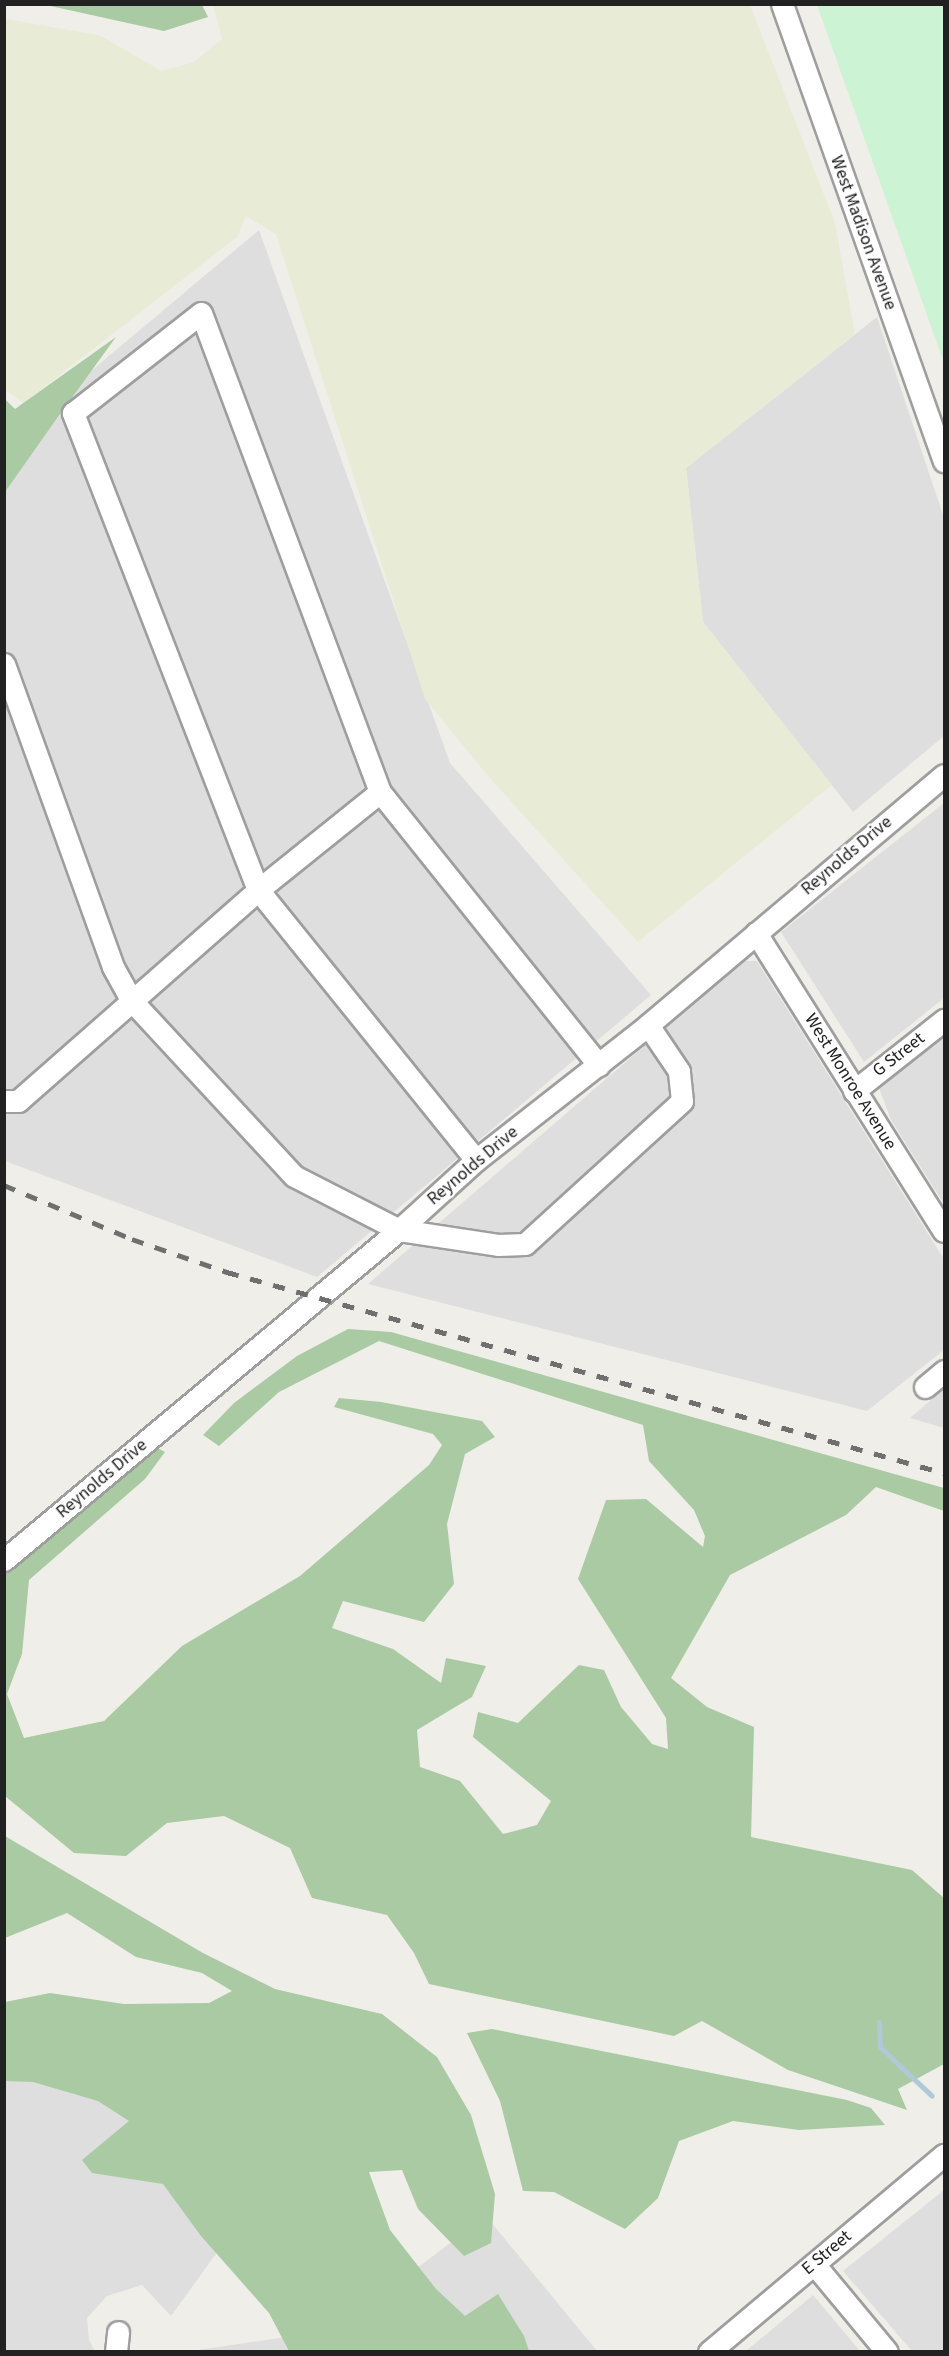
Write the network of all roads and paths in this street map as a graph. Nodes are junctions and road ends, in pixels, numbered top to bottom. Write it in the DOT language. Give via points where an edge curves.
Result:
graph roads {
  1 [pos="782,4"];
  2 [pos="945,461"];
  3 [pos="4,664"];
  4 [pos="945,775"];
  5 [pos="380,792"];
  6 [pos="258,890"];
  7 [pos="756,933"];
  8 [pos="132,1001"];
  9 [pos="945,1020"];
  10 [pos="648,1024"];
  11 [pos="599,1065"];
  12 [pos="854,1091"];
  13 [pos="4,1101"];
  14 [pos="476,1160"];
  15 [pos="399,1230"];
  16 [pos="945,1231"];
  17 [pos="945,1371"];
  18 [pos="925,1387"];
  19 [pos="4,1560"];
  20 [pos="945,2155"];
  21 [pos="814,2264"];
  22 [pos="709,2352"];
  23 [pos="887,2352"];
  1 -- 2 [label="street, West Madison Avenue"];
  3 -- 8 [label="street" via="113,967"];
  4 -- 7 [label="street, Reynolds Drive"];
  5 -- 6 [label="street"];
  5 -- 6 [label="street" via="201,313 73,413"];
  5 -- 11 [label="street"];
  6 -- 8 [label="street"];
  6 -- 14 [label="street"];
  7 -- 10 [label="street, Reynolds Drive"];
  7 -- 12 [label="street, West Monroe Avenue"];
  8 -- 13 [label="street" via="18,1101"];
  8 -- 15 [label="street" via="294,1176"];
  9 -- 12 [label="street, G Street"];
  10 -- 11 [label="street, Reynolds Drive"];
  10 -- 15 [label="street" via="679,1071 682,1101 525,1244 498,1245"];
  11 -- 14 [label="street, Reynolds Drive"];
  12 -- 16 [label="street, West Monroe Avenue"];
  14 -- 15 [label="street, Reynolds Drive"];
  15 -- 19 [label="street, Reynolds Drive"];
  17 -- 18 [label="street"];
  20 -- 21 [label="street, E Street"];
  21 -- 22 [label="street, E Street"];
  21 -- 23 [label="street"];
}
